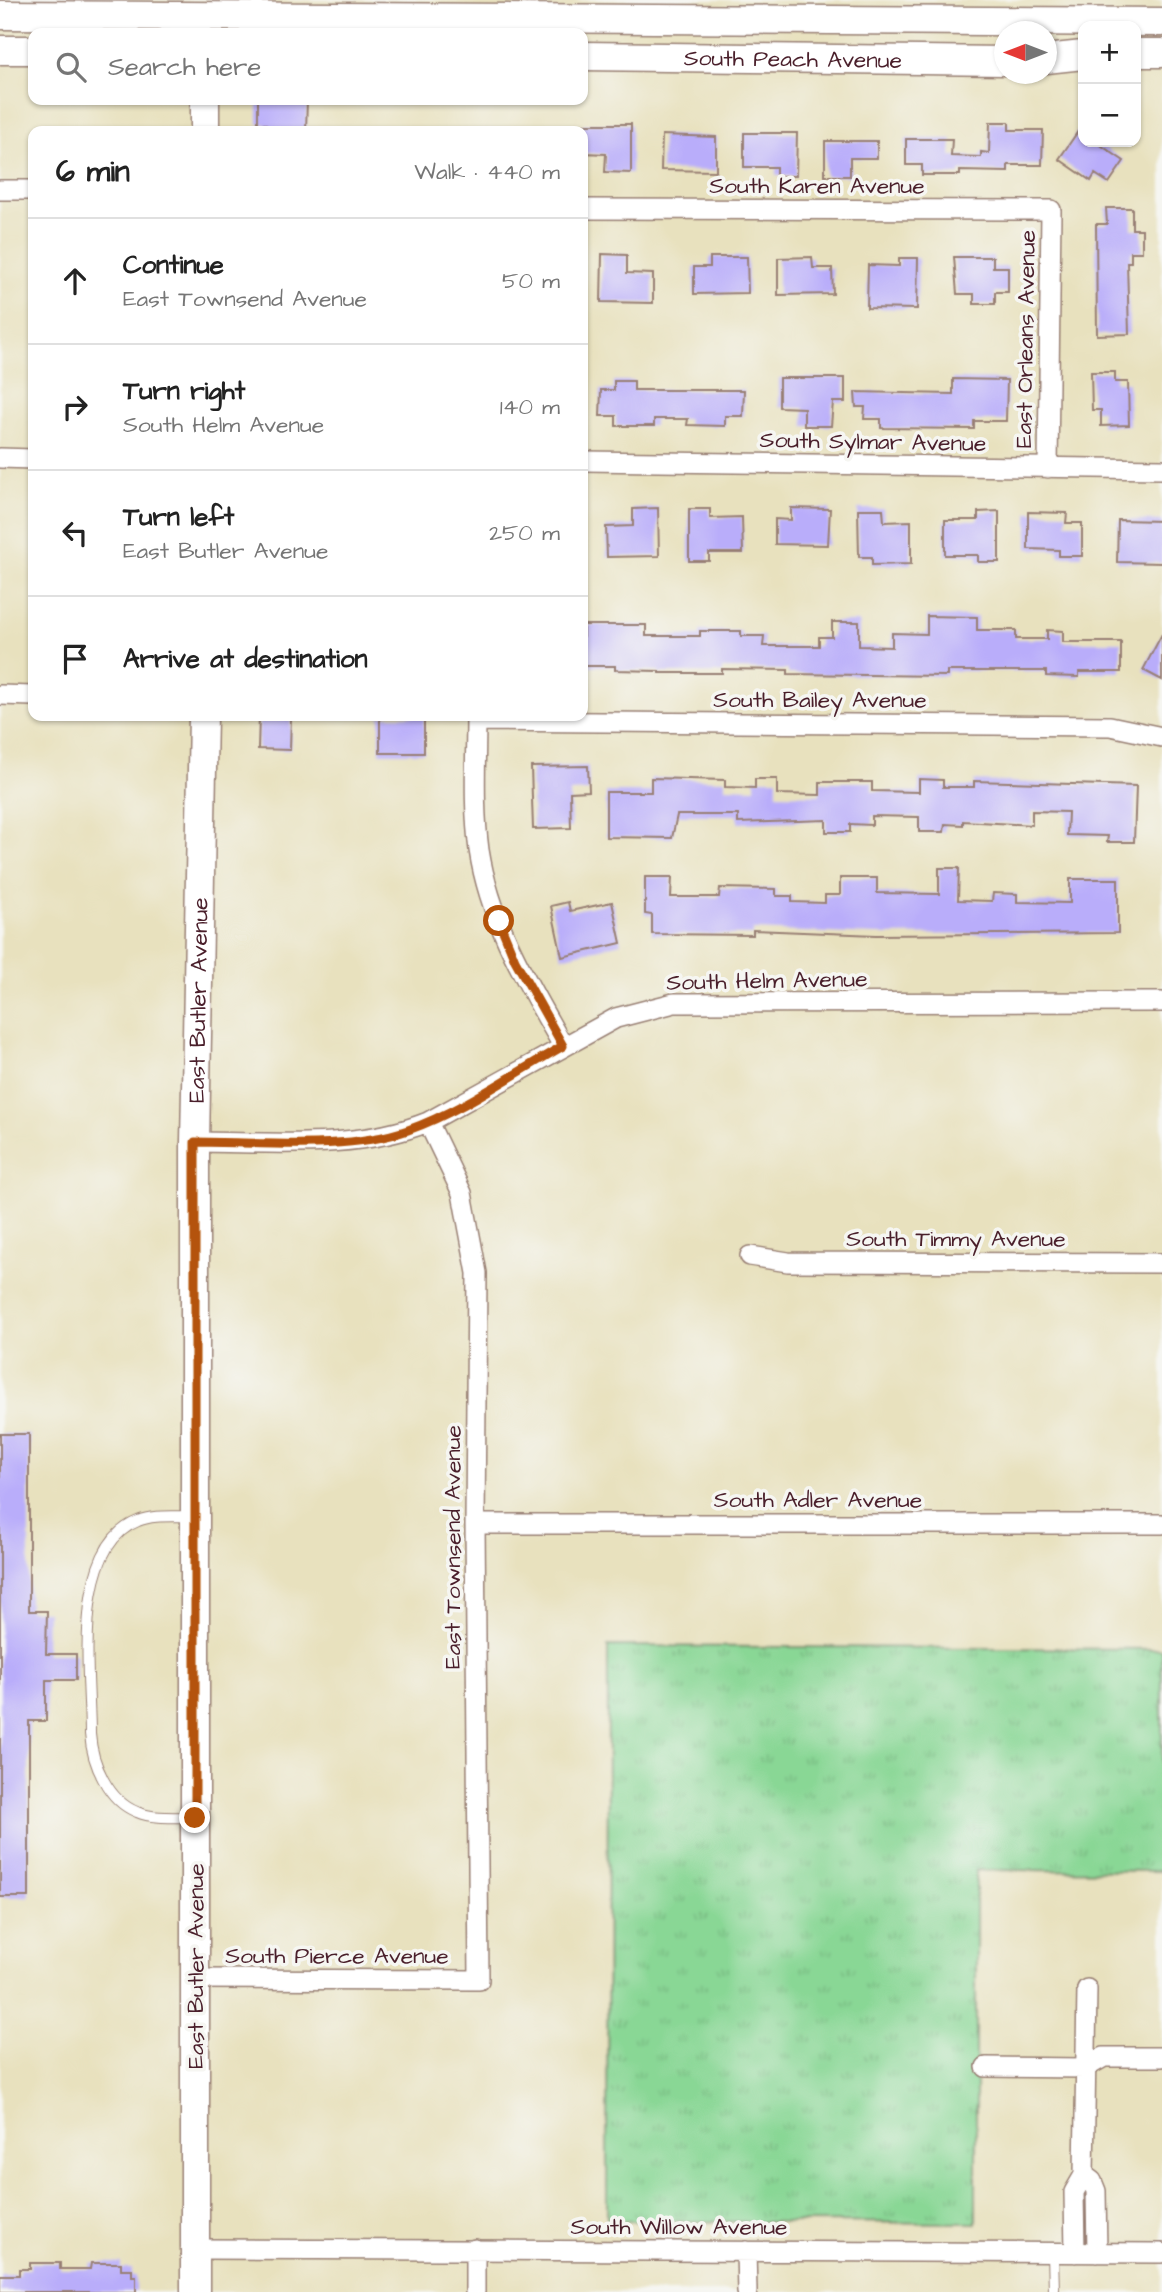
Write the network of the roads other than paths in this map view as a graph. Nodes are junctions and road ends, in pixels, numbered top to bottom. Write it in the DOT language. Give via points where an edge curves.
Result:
graph roads {
  1 [pos="251,0"];
  2 [pos="0,15"];
  3 [pos="198,17"];
  4 [pos="365,17"];
  5 [pos="1162,22"];
  6 [pos="0,50"];
  7 [pos="28,50"];
  8 [pos="1141,53"];
  9 [pos="1162,53"];
  10 [pos="588,56"];
  11 [pos="1078,56"];
  12 [pos="1057,59"];
  13 [pos="994,61"];
  14 [pos="1057,61"];
  15 [pos="1078,62"];
  16 [pos="1141,63"];
  17 [pos="1162,64"];
  18 [pos="205,105"];
  19 [pos="205,126"];
  20 [pos="0,190"];
  21 [pos="28,190"];
  22 [pos="588,209"];
  23 [pos="1051,210"];
  24 [pos="0,458"];
  25 [pos="28,459"];
  26 [pos="588,461"];
  27 [pos="1048,468"];
  28 [pos="1162,469"];
  29 [pos="0,695"];
  30 [pos="28,696"];
  31 [pos="588,719"];
  32 [pos="202,721"];
  33 [pos="475,721"];
  34 [pos="1162,737"];
  35 [pos="1162,1002"];
  36 [pos="563,1046"];
  37 [pos="428,1122"];
  38 [pos="195,1142"];
  39 [pos="750,1256"];
  40 [pos="1162,1263"];
  41 [pos="195,1516"];
  42 [pos="475,1524"];
  43 [pos="1162,1524"];
  44 [pos="195,1818"];
  45 [pos="195,1979"];
  46 [pos="479,1980"];
  47 [pos="1087,1989"];
  48 [pos="1162,2057"];
  49 [pos="986,2067"];
  50 [pos="1086,2068"];
  51 [pos="1084,2175"];
  52 [pos="1097,2207"];
  53 [pos="1074,2208"];
  54 [pos="195,2249"];
  55 [pos="475,2249"];
  56 [pos="746,2251"];
  57 [pos="1053,2252"];
  58 [pos="1075,2253"];
  59 [pos="1097,2253"];
  60 [pos="1162,2253"];
  61 [pos="195,2292"];
  62 [pos="475,2292"];
  63 [pos="747,2292"];
  64 [pos="1054,2292"];
  1 -- 4 [label="main road" via="343,8"];
  2 -- 3 [label="main road, South Peach Avenue"];
  3 -- 4 [label="main road, South Peach Avenue"];
  4 -- 5 [label="main road, South Peach Avenue"];
  6 -- 7 [label="main road"];
  8 -- 9 [label="main road"];
  10 -- 13 [label="main road, South Peach Avenue"];
  11 -- 12 [label="main road"];
  14 -- 15 [label="main road"];
  16 -- 17 [label="main road"];
  18 -- 19 [label="main road"];
  20 -- 21 [label="street"];
  22 -- 23 [label="street, South Karen Avenue"];
  23 -- 27 [label="street, East Orleans Avenue"];
  24 -- 25 [label="street"];
  26 -- 27 [label="street, South Sylmar Avenue"];
  27 -- 28 [label="street, South Sylmar Avenue"];
  29 -- 30 [label="street"];
  31 -- 34 [label="street, South Bailey Avenue" via="1110,726"];
  32 -- 38 [label="main road, East Butler Avenue"];
  33 -- 36 [label="street" via="477,832 490,897 515,960"];
  35 -- 36 [label="street, South Helm Avenue" via="674,1003 631,1013"];
  36 -- 37 [label="street, South Helm Avenue"];
  37 -- 38 [label="street, South Helm Avenue" via="387,1136 345,1142"];
  37 -- 42 [label="street, East Townsend Avenue" via="462,1193 474,1245"];
  38 -- 41 [label="main road, East Butler Avenue"];
  39 -- 40 [label="street, South Timmy Avenue" via="788,1262"];
  41 -- 44 [label="main road, East Butler Avenue"];
  41 -- 44 [label="lane" via="145,1519 122,1531 100,1561 90,1611 90,1734 103,1778 118,1799 136,1812"];
  42 -- 43 [label="street, South Adler Avenue"];
  42 -- 46 [label="street, East Townsend Avenue"];
  44 -- 45 [label="main road, East Butler Avenue"];
  45 -- 46 [label="street, South Pierce Avenue"];
  45 -- 54 [label="main road, East Butler Avenue"];
  47 -- 50 [label="street"];
  48 -- 50 [label="street" via="1104,2057"];
  49 -- 50 [label="street"];
  50 -- 51 [label="street"];
  51 -- 52 [label="street" via="1093,2181"];
  51 -- 53 [label="street" via="1074,2192"];
  52 -- 53 [label="street"];
  52 -- 59 [label="street"];
  53 -- 58 [label="street"];
  54 -- 55 [label="street, South Willow Avenue"];
  54 -- 61 [label="main road, East Butler Avenue"];
  55 -- 56 [label="street, South Willow Avenue"];
  55 -- 62 [label="street"];
  56 -- 57 [label="street, South Willow Avenue"];
  56 -- 63 [label="street"];
  57 -- 58 [label="street, South Willow Avenue"];
  57 -- 64 [label="lane"];
  58 -- 59 [label="street, South Willow Avenue"];
  59 -- 60 [label="street, South Willow Avenue"];
}
